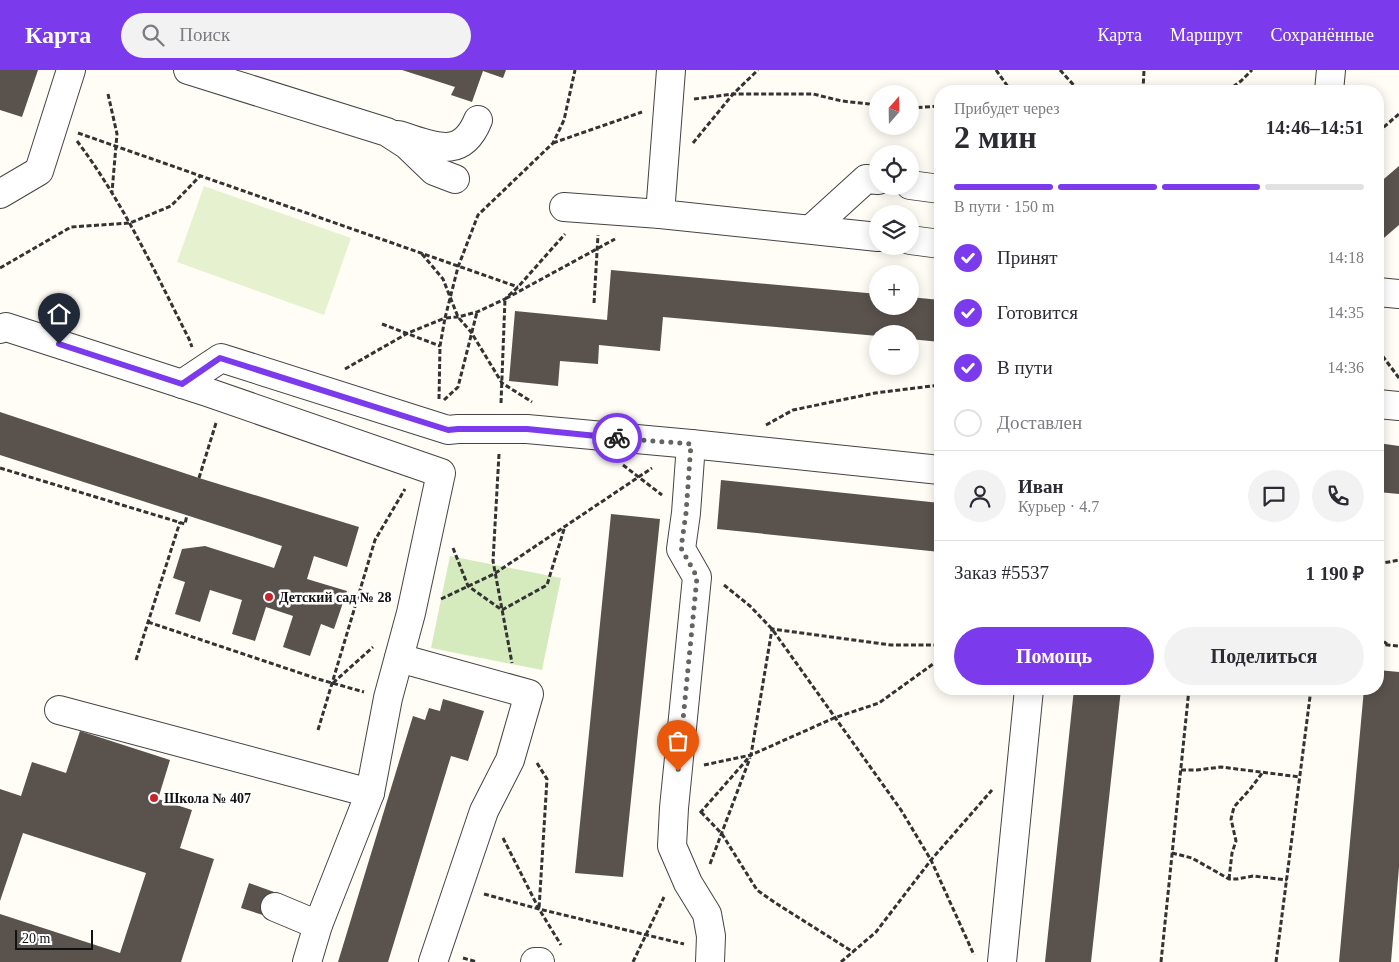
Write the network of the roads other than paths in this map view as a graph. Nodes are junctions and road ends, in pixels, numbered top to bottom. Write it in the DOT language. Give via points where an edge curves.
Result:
graph roads {
  1 [pos="71,70"];
  2 [pos="188,70"];
  3 [pos="671,70"];
  4 [pos="1332,70"];
  5 [pos="1330,85"];
  6 [pos="478,120"];
  7 [pos="387,132"];
  8 [pos="455,179"];
  9 [pos="869,179"];
  10 [pos="919,186"];
  11 [pos="934,188"];
  12 [pos="0,194"];
  13 [pos="584,208"];
  14 [pos="660,214"];
  15 [pos="811,229"];
  16 [pos="869,235"];
  17 [pos="919,241"];
  18 [pos="934,243"];
  19 [pos="1384,293"];
  20 [pos="1399,294"];
  21 [pos="0,329"];
  22 [pos="196,383"];
  23 [pos="1384,405"];
  24 [pos="1399,406"];
  25 [pos="448,430"];
  26 [pos="691,444"];
  27 [pos="430,469"];
  28 [pos="934,469"];
  29 [pos="399,658"];
  30 [pos="1028,695"];
  31 [pos="59,710"];
  32 [pos="370,793"];
  33 [pos="275,907"];
  34 [pos="318,925"];
  35 [pos="551,955"];
  36 [pos="307,962"];
  37 [pos="433,962"];
  38 [pos="535,962"];
  39 [pos="710,962"];
  40 [pos="1002,962"];
  1 -- 12 [label="lane" via="62,122 39,171"];
  2 -- 7 [label="lane"];
  3 -- 14 [label="lane"];
  4 -- 5 [label="lane"];
  6 -- 7 [label="lane" via="465,141 454,147 440,147"];
  7 -- 8 [label="lane" via="407,145 434,171"];
  9 -- 15 [label="lane"];
  10 -- 11 [label="lane"];
  13 -- 14 [label="lane"];
  14 -- 15 [label="lane"];
  15 -- 16 [label="lane"];
  17 -- 18 [label="lane"];
  19 -- 20 [label="lane"];
  21 -- 22 [label="lane" via="6,327"];
  22 -- 25 [label="lane" via="220,358"];
  22 -- 27 [label="lane"];
  23 -- 24 [label="lane"];
  25 -- 26 [label="lane" via="527,429"];
  25 -- 27 [label="lane"];
  26 -- 28 [label="lane"];
  26 -- 39 [label="lane" via="681,548 697,577 677,781 675,853 707,914 712,936"];
  27 -- 29 [label="lane" via="411,612"];
  29 -- 32 [label="lane"];
  29 -- 37 [label="lane" via="529,694 510,760 484,811"];
  30 -- 40 [label="lane"];
  31 -- 32 [label="lane"];
  32 -- 34 [label="lane"];
  33 -- 34 [label="lane"];
  34 -- 36 [label="lane"];
  35 -- 38 [label="lane"];
}
